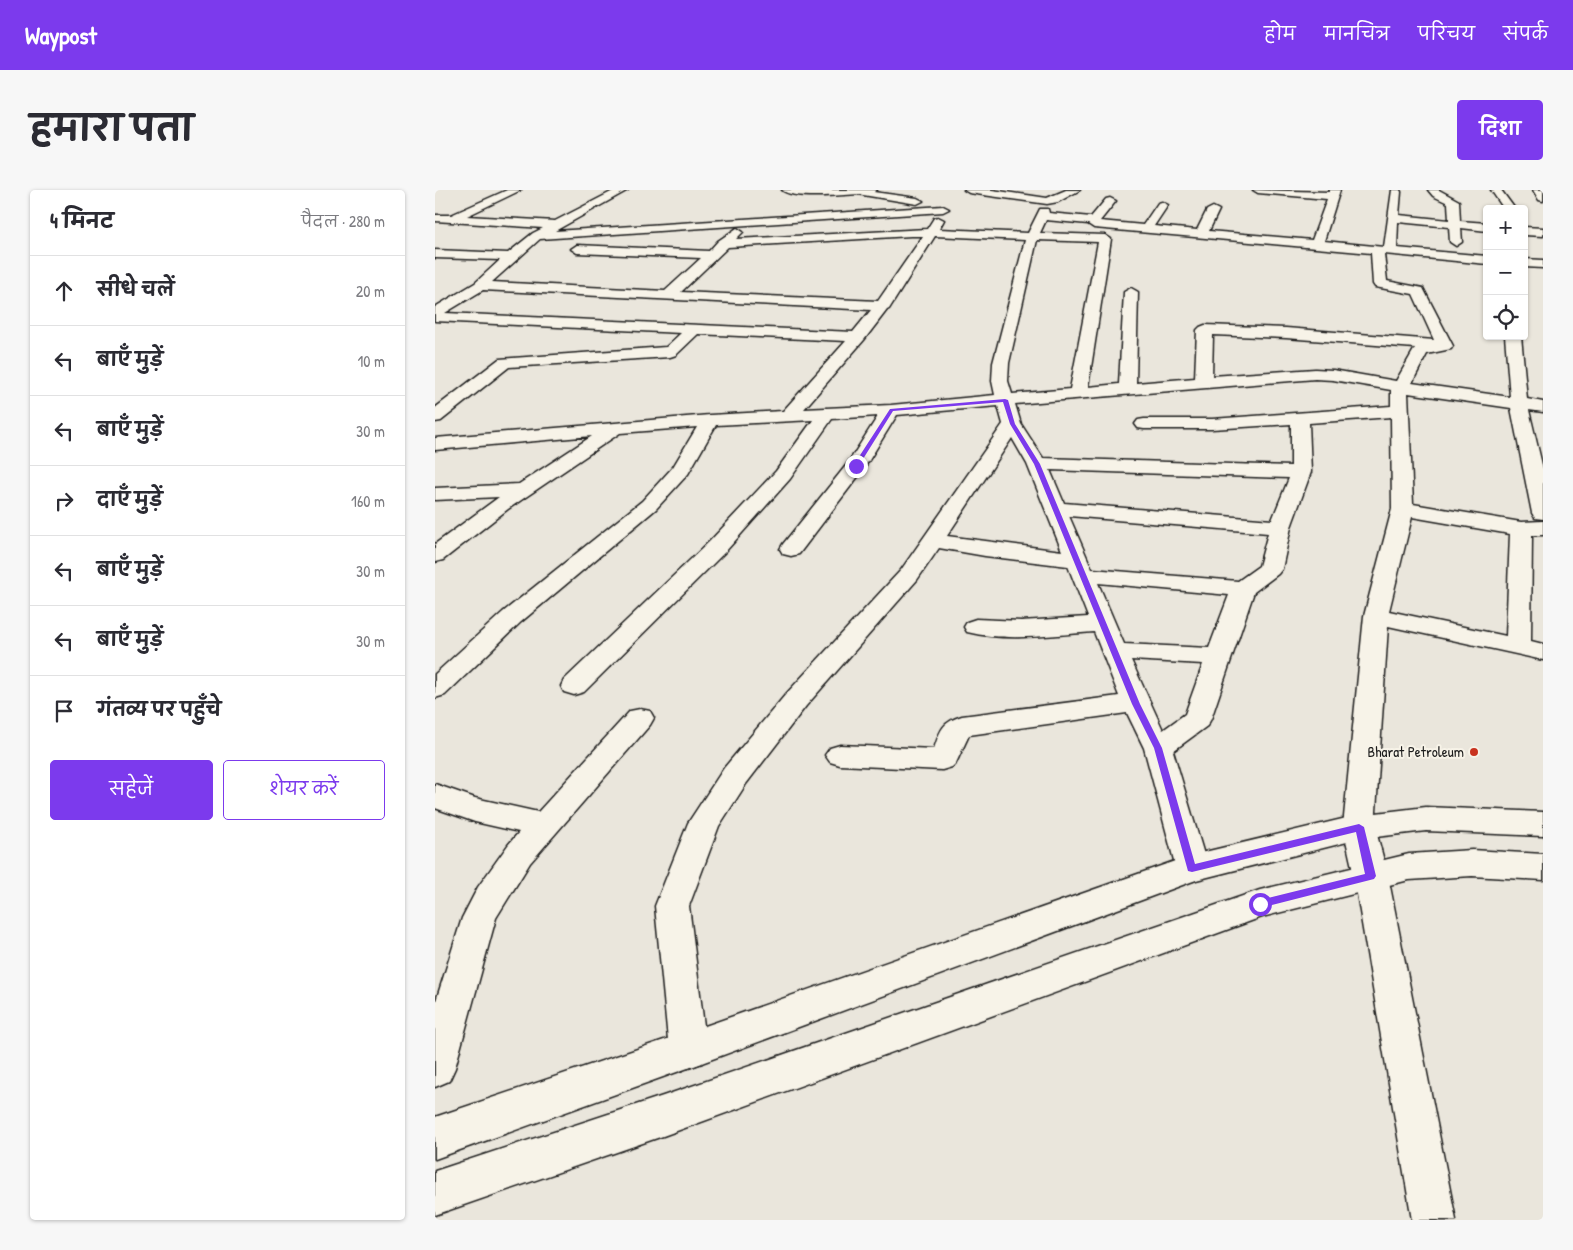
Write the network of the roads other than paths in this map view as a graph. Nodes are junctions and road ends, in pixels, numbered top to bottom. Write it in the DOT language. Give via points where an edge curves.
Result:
graph roads {
  1 [pos="623,190"];
  2 [pos="787,190"];
  3 [pos="969,190"];
  4 [pos="1075,190"];
  5 [pos="1258,190"];
  6 [pos="1433,190"];
  7 [pos="1496,190"];
  8 [pos="1538,190"];
  9 [pos="482,191"];
  10 [pos="513,191"];
  11 [pos="867,191"];
  12 [pos="1396,192"];
  13 [pos="1334,193"];
  14 [pos="1543,198"];
  15 [pos="1110,201"];
  16 [pos="1162,205"];
  17 [pos="1507,205"];
  18 [pos="943,209"];
  19 [pos="1213,210"];
  20 [pos="730,211"];
  21 [pos="675,213"];
  22 [pos="435,218"];
  23 [pos="1393,218"];
  24 [pos="451,219"];
  25 [pos="1094,220"];
  26 [pos="749,223"];
  27 [pos="1455,224"];
  28 [pos="556,225"];
  29 [pos="1483,228"];
  30 [pos="651,229"];
  31 [pos="1146,230"];
  32 [pos="1528,231"];
  33 [pos="931,232"];
  34 [pos="1543,232"];
  35 [pos="1201,234"];
  36 [pos="537,236"];
  37 [pos="1032,237"];
  38 [pos="722,244"];
  39 [pos="1317,244"];
  40 [pos="523,247"];
  41 [pos="1384,251"];
  42 [pos="435,254"];
  43 [pos="712,255"];
  44 [pos="511,258"];
  45 [pos="1458,258"];
  46 [pos="1483,260"];
  47 [pos="1528,262"];
  48 [pos="1543,264"];
  49 [pos="480,286"];
  50 [pos="1131,292"];
  51 [pos="668,296"];
  52 [pos="884,306"];
  53 [pos="435,313"];
  54 [pos="435,316"];
  55 [pos="694,329"];
  56 [pos="859,337"];
  57 [pos="1513,340"];
  58 [pos="1445,346"];
  59 [pos="1203,382"];
  60 [pos="1127,389"];
  61 [pos="1078,394"];
  62 [pos="1400,399"];
  63 [pos="1519,405"];
  64 [pos="1543,407"];
  65 [pos="891,410"];
  66 [pos="1009,412"];
  67 [pos="827,413"];
  68 [pos="789,414"];
  69 [pos="435,417"];
  70 [pos="1300,417"];
  71 [pos="710,420"];
  72 [pos="1144,424"];
  73 [pos="615,428"];
  74 [pos="435,444"];
  75 [pos="1037,464"];
  76 [pos="1301,472"];
  77 [pos="523,490"];
  78 [pos="435,494"];
  79 [pos="1055,509"];
  80 [pos="1403,509"];
  81 [pos="1543,513"];
  82 [pos="1280,527"];
  83 [pos="1532,529"];
  84 [pos="933,540"];
  85 [pos="791,549"];
  86 [pos="435,555"];
  87 [pos="1080,567"];
  88 [pos="1243,590"];
  89 [pos="1376,616"];
  90 [pos="1103,624"];
  91 [pos="975,627"];
  92 [pos="1518,647"];
  93 [pos="1114,651"];
  94 [pos="1543,652"];
  95 [pos="1219,658"];
  96 [pos="574,686"];
  97 [pos="435,689"];
  98 [pos="1136,704"];
  99 [pos="640,718"];
  100 [pos="1158,748"];
  101 [pos="840,755"];
  102 [pos="435,795"];
  103 [pos="1543,824"];
  104 [pos="545,825"];
  105 [pos="1359,827"];
  106 [pos="1543,867"];
  107 [pos="1192,868"];
  108 [pos="1371,876"];
  109 [pos="688,1050"];
  110 [pos="435,1068"];
  111 [pos="435,1138"];
  112 [pos="435,1193"];
  113 [pos="1434,1220"];
  1 -- 28 [label="street"];
  2 -- 11 [label="street" via="817,193"];
  3 -- 4 [label="street" via="1047,201"];
  5 -- 13 [label="street"];
  6 -- 27 [label="street" via="1453,201"];
  7 -- 17 [label="street"];
  8 -- 14 [label="street"];
  9 -- 10 [label="street"];
  10 -- 24 [label="street"];
  11 -- 18 [label="street" via="935,204"];
  12 -- 23 [label="street"];
  13 -- 39 [label="street"];
  15 -- 25 [label="street"];
  16 -- 31 [label="street"];
  18 -- 26 [label="street"];
  18 -- 33 [label="street"];
  19 -- 35 [label="street"];
  20 -- 26 [label="street" via="758,214"];
  21 -- 30 [label="street"];
  22 -- 24 [label="street"];
  23 -- 27 [label="street"];
  23 -- 41 [label="street"];
  24 -- 28 [label="street"];
  25 -- 31 [label="street" via="1095,225"];
  25 -- 37 [label="street" via="1043,214"];
  26 -- 30 [label="street"];
  26 -- 38 [label="street"];
  27 -- 29 [label="street"];
  27 -- 45 [label="street"];
  28 -- 36 [label="street"];
  30 -- 36 [label="street"];
  31 -- 35 [label="street"];
  32 -- 34 [label="street"];
  33 -- 37 [label="street"];
  33 -- 38 [label="street"];
  33 -- 52 [label="street"];
  35 -- 39 [label="street"];
  36 -- 40 [label="street"];
  37 -- 61 [label="street" via="1105,239"];
  37 -- 66 [label="street" via="1001,363 1000,381"];
  38 -- 43 [label="street"];
  39 -- 41 [label="street"];
  40 -- 43 [label="street"];
  40 -- 44 [label="street"];
  41 -- 45 [label="street"];
  41 -- 58 [label="street" via="1380,284 1418,291"];
  42 -- 44 [label="street"];
  43 -- 51 [label="street"];
  44 -- 49 [label="street"];
  45 -- 46 [label="street"];
  47 -- 48 [label="street"];
  49 -- 51 [label="street"];
  49 -- 53 [label="street"];
  50 -- 60 [label="street"];
  51 -- 52 [label="street"];
  52 -- 56 [label="street"];
  54 -- 55 [label="street"];
  55 -- 56 [label="street"];
  55 -- 69 [label="street" via="670,352 505,362"];
  56 -- 68 [label="street"];
  57 -- 63 [label="street"];
  58 -- 59 [label="street" via="1205,330"];
  58 -- 62 [label="street" via="1421,350"];
  59 -- 60 [label="street"];
  59 -- 62 [label="street" via="1333,375"];
  60 -- 61 [label="street"];
  61 -- 66 [label="street"];
  62 -- 63 [label="street"];
  62 -- 70 [label="street"];
  62 -- 80 [label="street"];
  63 -- 64 [label="street"];
  63 -- 81 [label="street"];
  65 -- 66 [label="street"];
  65 -- 67 [label="street"];
  65 -- 85 [label="street" via="856,466"];
  66 -- 75 [label="street"];
  66 -- 84 [label="street"];
  67 -- 68 [label="street"];
  67 -- 96 [label="street" via="783,475 718,546"];
  68 -- 71 [label="street"];
  70 -- 72 [label="street" via="1212,424"];
  70 -- 76 [label="street"];
  71 -- 73 [label="street"];
  71 -- 97 [label="street" via="681,470 649,505 512,617"];
  73 -- 74 [label="street"];
  73 -- 77 [label="street"];
  75 -- 76 [label="street"];
  75 -- 79 [label="street"];
  76 -- 82 [label="street"];
  77 -- 78 [label="street"];
  77 -- 86 [label="street"];
  79 -- 82 [label="street"];
  79 -- 87 [label="street"];
  80 -- 83 [label="street"];
  80 -- 89 [label="street"];
  82 -- 88 [label="street" via="1270,569"];
  83 -- 92 [label="street"];
  84 -- 87 [label="street"];
  84 -- 109 [label="street" via="909,575 796,700 735,776 704,823 672,906"];
  87 -- 88 [label="street"];
  87 -- 90 [label="street"];
  88 -- 95 [label="street"];
  89 -- 92 [label="street"];
  89 -- 105 [label="street"];
  90 -- 91 [label="street" via="1021,629"];
  90 -- 93 [label="street"];
  92 -- 94 [label="street"];
  93 -- 95 [label="street"];
  93 -- 98 [label="street"];
  95 -- 100 [label="street" via="1197,719"];
  98 -- 100 [label="street"];
  98 -- 101 [label="street" via="962,726 954,732 942,760"];
  99 -- 104 [label="street"];
  100 -- 107 [label="street"];
  102 -- 104 [label="street" via="504,817"];
  103 -- 105 [label="street" via="1426,819"];
  104 -- 110 [label="street" via="503,874 479,918"];
  105 -- 107 [label="street"];
  105 -- 108 [label="street"];
  106 -- 108 [label="street" via="1472,863 1409,867"];
  107 -- 109 [label="street"];
  108 -- 112 [label="street" via="1260,904 672,1113"];
  108 -- 113 [label="street"];
  109 -- 111 [label="street"];
}
